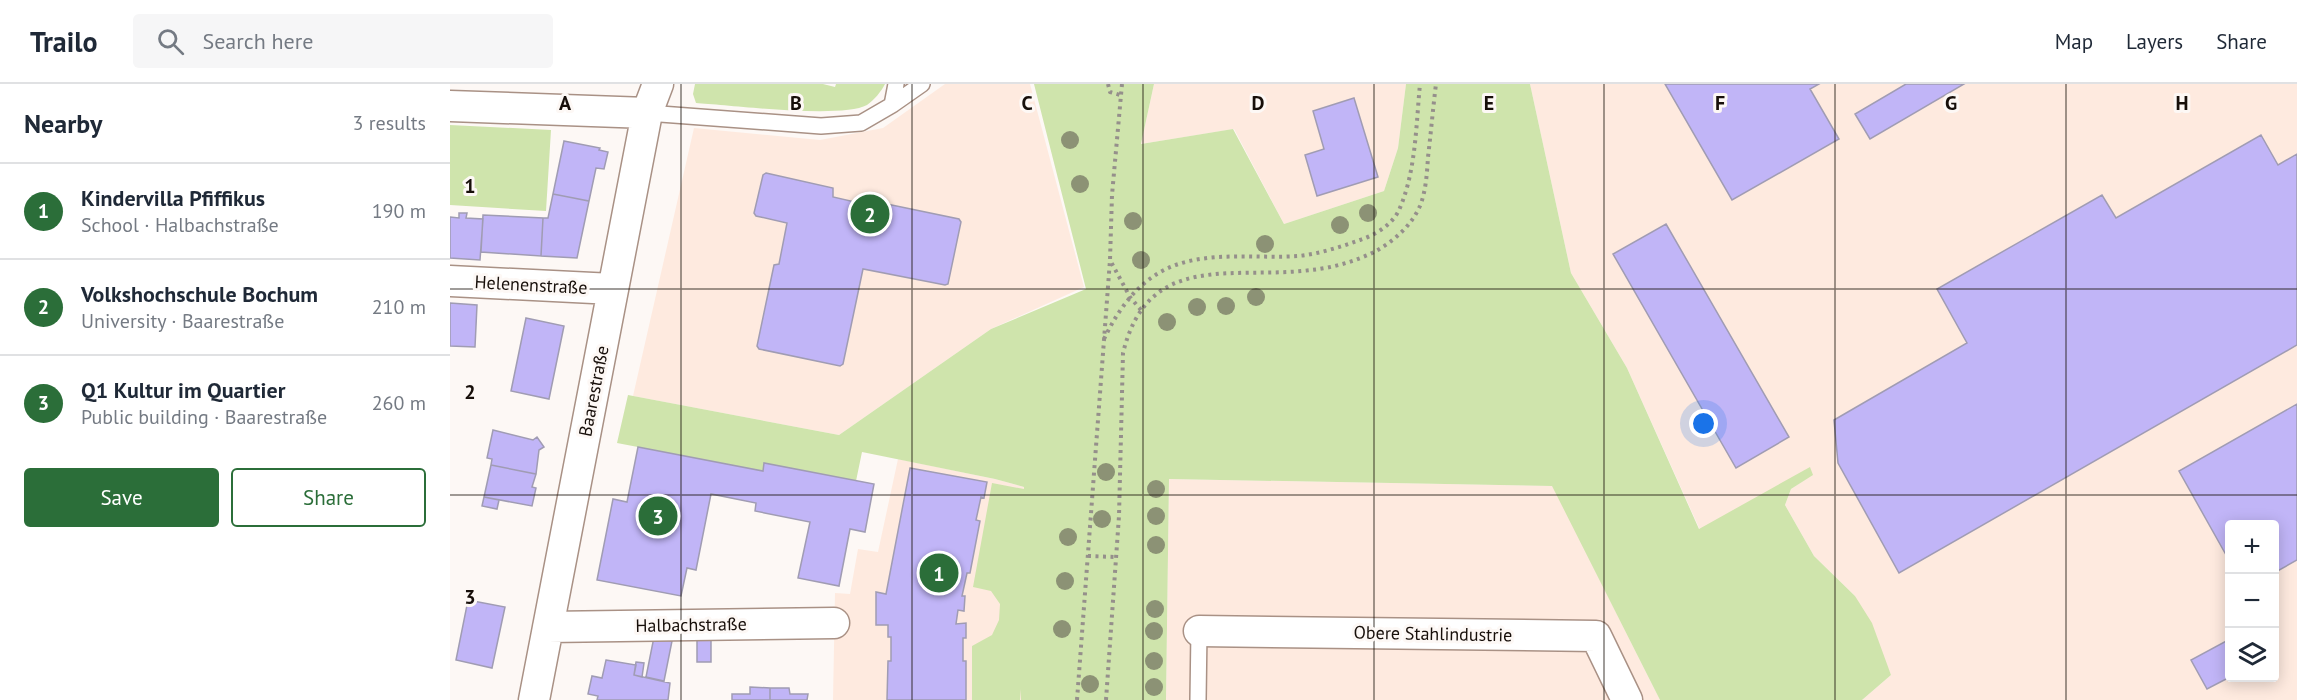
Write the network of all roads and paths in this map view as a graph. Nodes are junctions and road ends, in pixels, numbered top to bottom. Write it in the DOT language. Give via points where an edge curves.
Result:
graph roads {
  1 [pos="658,84"];
  2 [pos="896,84"];
  3 [pos="922,84"];
  4 [pos="1108,84"];
  5 [pos="1122,84"];
  6 [pos="1420,84"];
  7 [pos="1436,84"];
  8 [pos="1120,95"];
  9 [pos="469,100"];
  10 [pos="892,105"];
  11 [pos="647,113"];
  12 [pos="1110,260"];
  13 [pos="450,281"];
  14 [pos="613,289"];
  15 [pos="1130,297"];
  16 [pos="1141,310"];
  17 [pos="1104,339"];
  18 [pos="1088,556"];
  19 [pos="1116,557"];
  20 [pos="834,623"];
  21 [pos="548,627"];
  22 [pos="1199,631"];
  23 [pos="534,700"];
  24 [pos="1077,700"];
  25 [pos="1106,700"];
  26 [pos="1198,700"];
  27 [pos="1627,700"];
  1 -- 11 [label="street, Baarestraße"];
  2 -- 10 [label="lane"];
  3 -- 10 [label="lane"];
  4 -- 8 [label="path" via="1110,92"];
  5 -- 8 [label="path"];
  6 -- 15 [label="path" via="1410,177 1398,212 1377,234 1299,256 1190,262 1149,279"];
  7 -- 16 [label="path" via="1420,206 1390,244 1351,261 1311,270 1190,277 1168,286"];
  8 -- 12 [label="path"];
  9 -- 11 [label="street"];
  10 -- 11 [label="lane" via="861,123 821,126"];
  11 -- 14 [label="street, Baarestraße"];
  12 -- 15 [label="path"];
  12 -- 17 [label="path"];
  13 -- 14 [label="street, Helenenstraße"];
  14 -- 21 [label="street, Baarestraße"];
  15 -- 16 [label="path"];
  15 -- 17 [label="path"];
  16 -- 19 [label="path" via="1128,329 1123,353"];
  17 -- 18 [label="path"];
  18 -- 19 [label="path"];
  18 -- 24 [label="path"];
  19 -- 25 [label="path"];
  20 -- 21 [label="street, Halbachstraße"];
  21 -- 23 [label="street, Baarestraße"];
  22 -- 26 [label="lane"];
  22 -- 27 [label="street, Obere Stahlindustrie" via="1596,636"];
}
